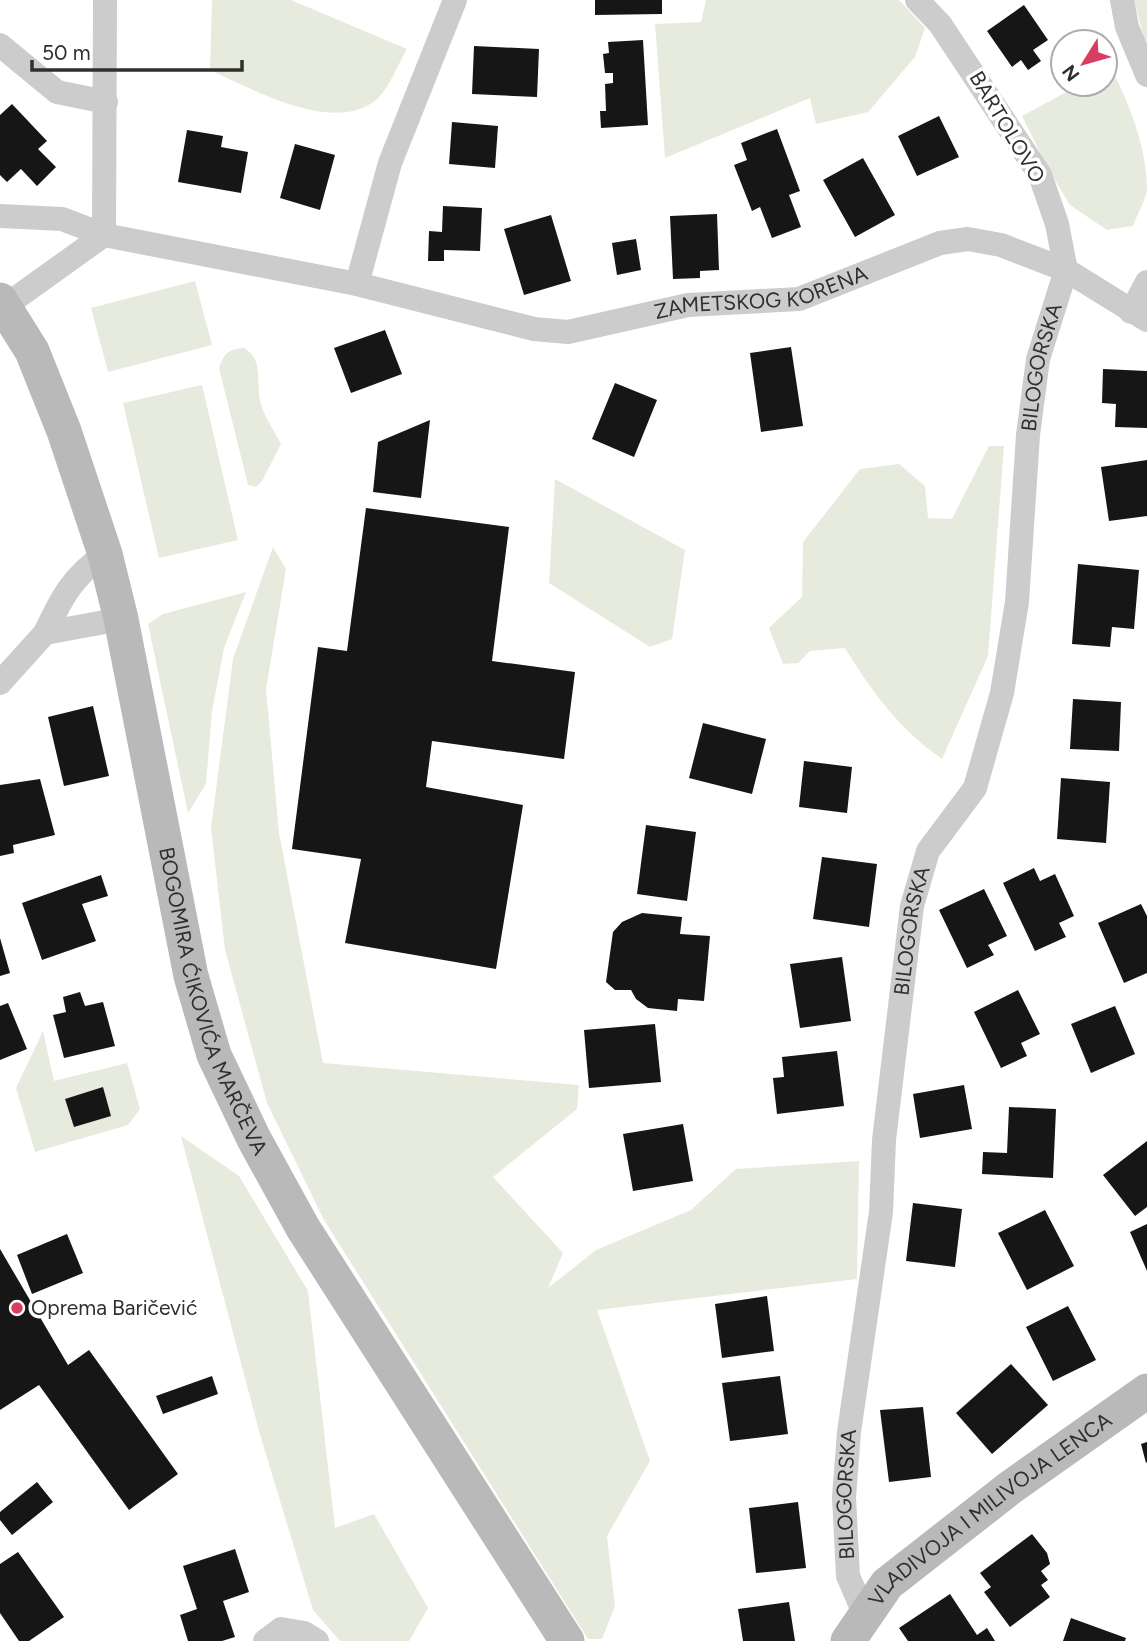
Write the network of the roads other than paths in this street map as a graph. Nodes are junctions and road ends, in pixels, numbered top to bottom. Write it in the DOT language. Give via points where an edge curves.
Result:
graph roads {
  1 [pos="105,0"];
  2 [pos="455,0"];
  3 [pos="917,0"];
  4 [pos="1122,0"];
  5 [pos="0,45"];
  6 [pos="1147,75"];
  7 [pos="106,102"];
  8 [pos="0,216"];
  9 [pos="104,235"];
  10 [pos="1066,270"];
  11 [pos="1147,282"];
  12 [pos="357,284"];
  13 [pos="3,303"];
  14 [pos="1139,316"];
  15 [pos="105,554"];
  16 [pos="121,619"];
  17 [pos="45,633"];
  18 [pos="0,683"];
  19 [pos="1147,1391"];
  20 [pos="856,1627"];
  21 [pos="265,1641"];
  22 [pos="317,1641"];
  23 [pos="567,1641"];
  1 -- 7 [label="street"];
  2 -- 12 [label="street" via="390,163"];
  3 -- 10 [label="street, BARTOLOVO" via="940,24 1040,175"];
  4 -- 6 [label="street" via="1127,27"];
  5 -- 7 [label="street" via="57,92"];
  7 -- 9 [label="street"];
  8 -- 9 [label="street, ZAMETSKOG KORENA" via="62,219"];
  9 -- 12 [label="street, ZAMETSKOG KORENA"];
  9 -- 13 [label="street"];
  10 -- 12 [label="street, ZAMETSKOG KORENA" via="1001,245 968,239 940,243 799,299 688,305 568,331 534,329"];
  10 -- 14 [label="street, ZAMETSKOG KORENA"];
  10 -- 20 [label="street, BILOGORSKA" via="1038,359 1017,601 1002,693 975,788 928,851 912,906 884,1140 881,1212 849,1432 845,1484 848,1576"];
  11 -- 14 [label="street"];
  13 -- 15 [label="street, BOGOMIRA ĆIKOVIĆA MARČEVA" via="32,351"];
  15 -- 16 [label="street, BOGOMIRA ĆIKOVIĆA MARČEVA"];
  15 -- 17 [label="street" via="80,571"];
  16 -- 17 [label="street"];
  16 -- 23 [label="street, BOGOMIRA ĆIKOVIĆA MARČEVA" via="191,976 214,1055 254,1139 345,1298"];
  17 -- 18 [label="street"];
  19 -- 20 [label="street, VLADIVOJA I MILIVOJA LENCA" via="934,1545 887,1584"];
  21 -- 22 [label="street" via="281,1629"];
}
